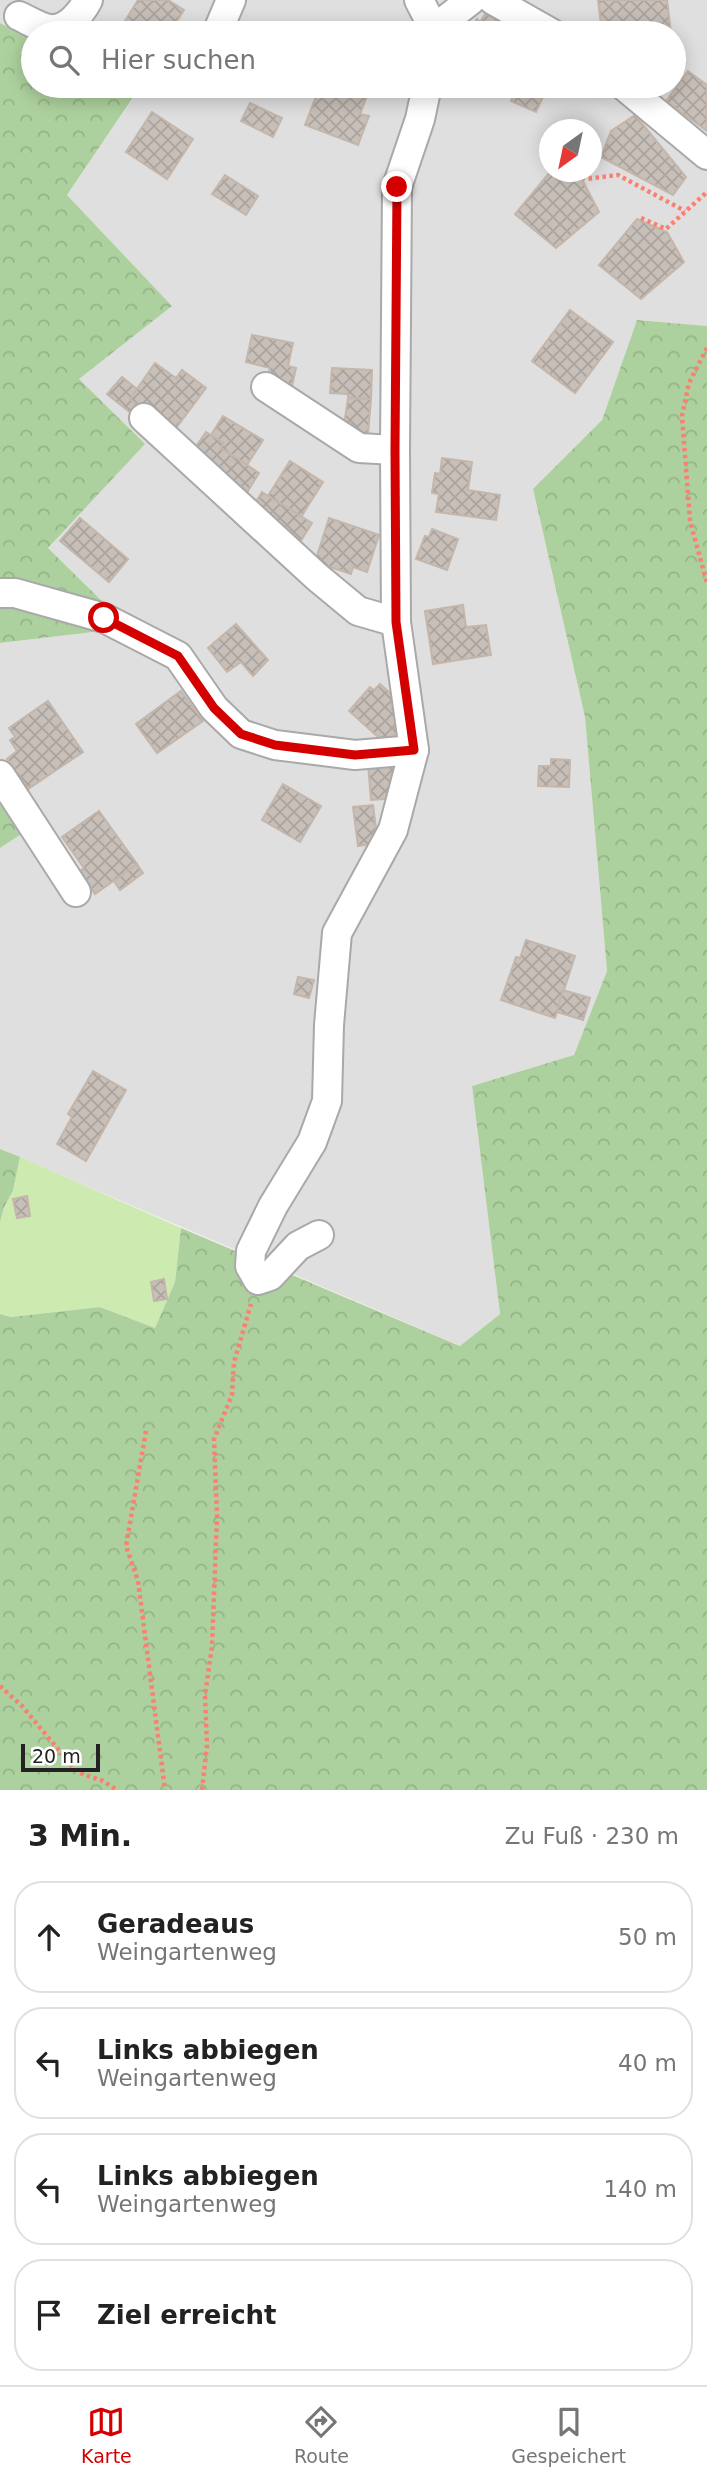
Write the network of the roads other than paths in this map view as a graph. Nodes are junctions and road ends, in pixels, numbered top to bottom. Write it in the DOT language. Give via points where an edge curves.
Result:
graph roads {
  1 [pos="88,0"];
  2 [pos="231,0"];
  3 [pos="419,0"];
  4 [pos="471,0"];
  5 [pos="492,0"];
  6 [pos="19,16"];
  7 [pos="31,21"];
  8 [pos="71,21"];
  9 [pos="222,21"];
  10 [pos="429,21"];
  11 [pos="446,21"];
  12 [pos="530,21"];
  13 [pos="424,98"];
  14 [pos="638,98"];
  15 [pos="707,155"];
  16 [pos="266,387"];
  17 [pos="144,418"];
  18 [pos="395,450"];
  19 [pos="0,593"];
  20 [pos="396,622"];
  21 [pos="414,750"];
  22 [pos="0,775"];
  23 [pos="76,892"];
  24 [pos="319,1235"];
  1 -- 8 [label="street"];
  2 -- 9 [label="street"];
  3 -- 10 [label="street"];
  4 -- 11 [label="street"];
  5 -- 12 [label="street"];
  6 -- 7 [label="street"];
  13 -- 18 [label="street" via="397,187"];
  14 -- 15 [label="street"];
  16 -- 18 [label="street" via="359,448"];
  17 -- 20 [label="street" via="358,611"];
  18 -- 20 [label="street"];
  19 -- 21 [label="street" via="15,593 104,618 178,656 214,708 241,734 275,745 355,755"];
  20 -- 21 [label="street"];
  21 -- 24 [label="street" via="393,830 337,933 327,1101 312,1143 251,1251 250,1266 258,1280 270,1276 298,1247"];
  22 -- 23 [label="street"];
}
